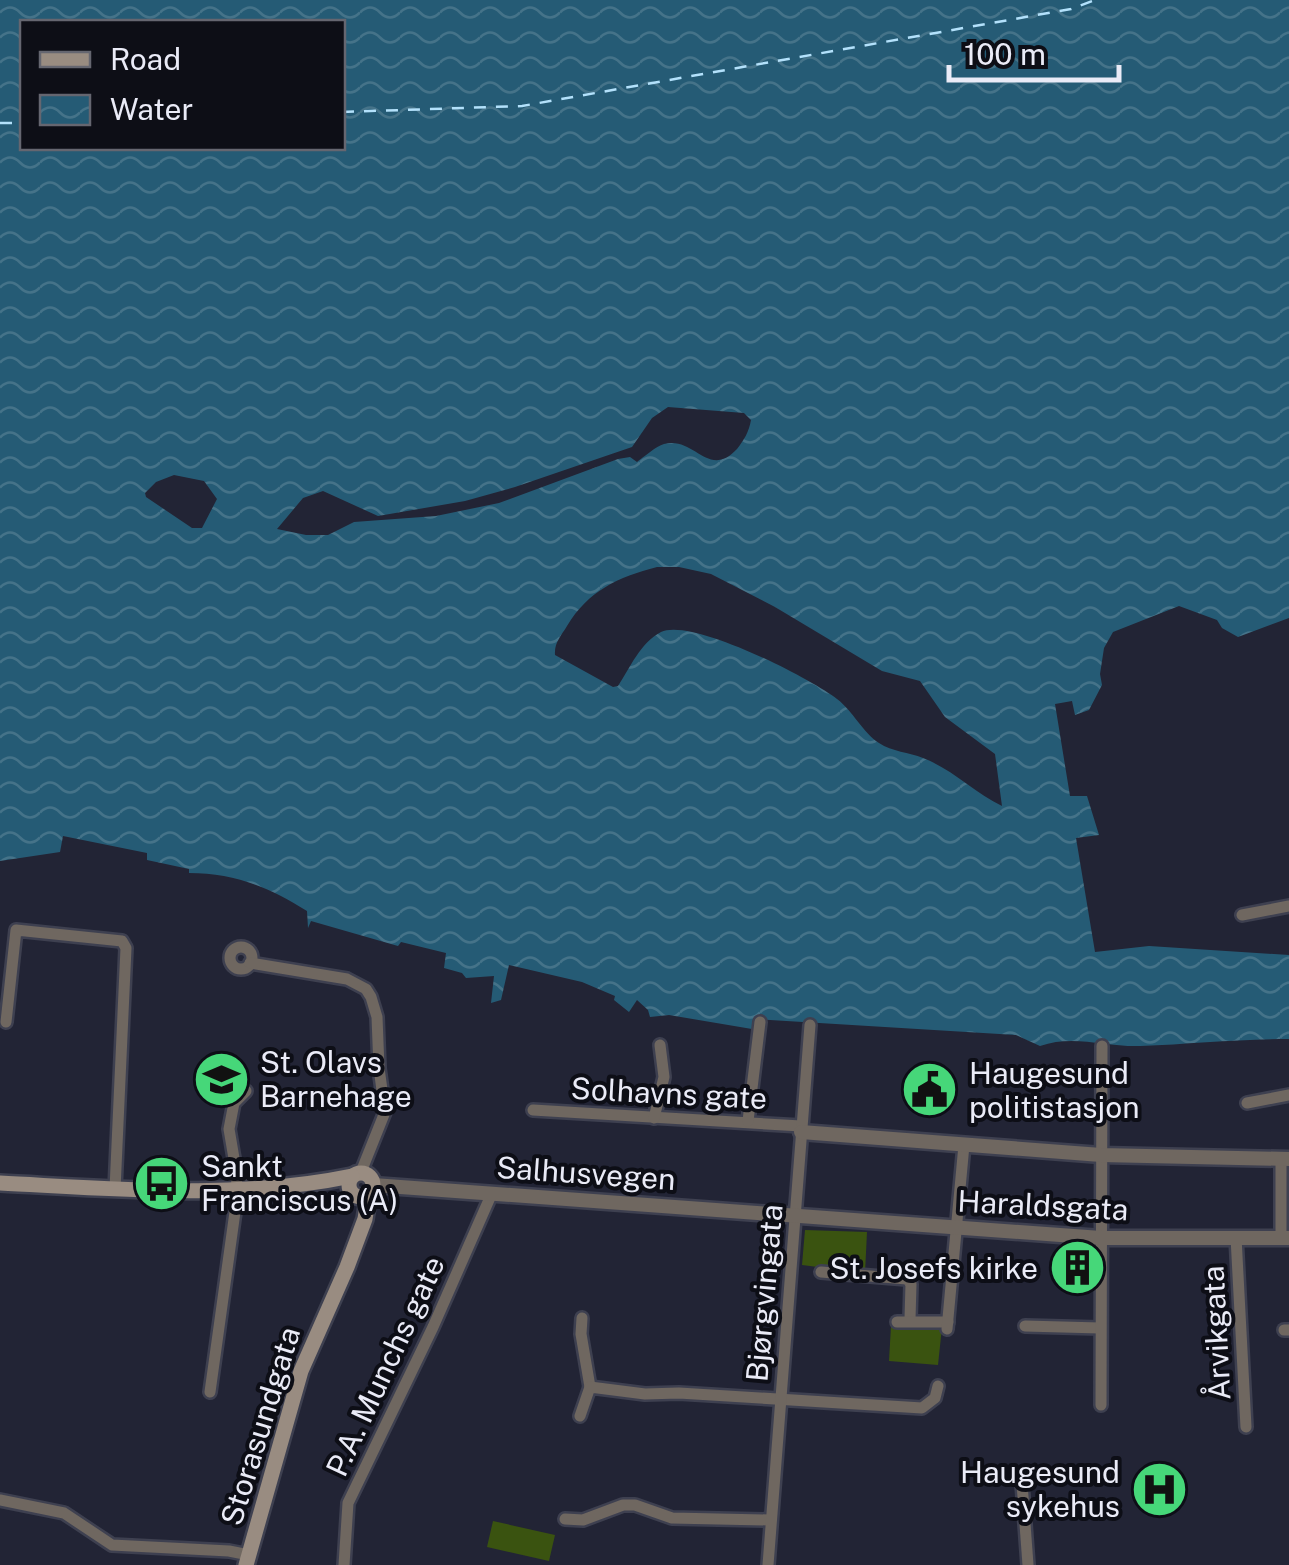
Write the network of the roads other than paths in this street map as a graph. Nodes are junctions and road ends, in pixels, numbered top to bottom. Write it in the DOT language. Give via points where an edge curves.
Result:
graph roads {
  1 [pos="1288,902"];
  2 [pos="1242,915"];
  3 [pos="250,963"];
  4 [pos="6,1022"];
  5 [pos="760,1022"];
  6 [pos="810,1024"];
  7 [pos="660,1045"];
  8 [pos="1102,1046"];
  9 [pos="246,1091"];
  10 [pos="1289,1095"];
  11 [pos="1248,1103"];
  12 [pos="533,1110"];
  13 [pos="654,1118"];
  14 [pos="748,1121"];
  15 [pos="801,1129"];
  16 [pos="964,1145"];
  17 [pos="1101,1155"];
  18 [pos="1285,1159"];
  19 [pos="0,1183"];
  20 [pos="359,1185"];
  21 [pos="116,1189"];
  22 [pos="237,1191"];
  23 [pos="492,1193"];
  24 [pos="796,1215"];
  25 [pos="957,1228"];
  26 [pos="1100,1238"];
  27 [pos="1236,1238"];
  28 [pos="1285,1238"];
  29 [pos="821,1272"];
  30 [pos="582,1318"];
  31 [pos="910,1319"];
  32 [pos="896,1322"];
  33 [pos="1024,1326"];
  34 [pos="1100,1328"];
  35 [pos="938,1386"];
  36 [pos="590,1387"];
  37 [pos="210,1392"];
  38 [pos="780,1400"];
  39 [pos="1101,1405"];
  40 [pos="580,1416"];
  41 [pos="1246,1426"];
  42 [pos="1022,1483"];
  43 [pos="0,1500"];
  44 [pos="565,1519"];
  45 [pos="770,1520"];
  46 [pos="248,1560"];
  47 [pos="344,1565"];
  48 [pos="768,1565"];
  49 [pos="1028,1565"];
  1 -- 2 [label="street"];
  3 -- 20 [label="street" via="347,979 372,997 385,1112"];
  4 -- 21 [label="street" via="16,930 122,941"];
  5 -- 14 [label="street"];
  6 -- 15 [label="street, Bjørgvingata"];
  7 -- 13 [label="street" via="664,1077"];
  8 -- 17 [label="street"];
  9 -- 22 [label="street" via="234,1103 229,1129"];
  10 -- 11 [label="street"];
  12 -- 13 [label="street, Solhavns gate"];
  13 -- 14 [label="street, Solhavns gate"];
  14 -- 15 [label="street, Solhavns gate"];
  15 -- 16 [label="street"];
  15 -- 24 [label="street, Bjørgvingata"];
  16 -- 17 [label="street"];
  16 -- 25 [label="street"];
  17 -- 18 [label="street"];
  17 -- 26 [label="street"];
  18 -- 28 [label="street"];
  19 -- 21 [label="main road, Salhusvegen"];
  20 -- 22 [label="main road, Salhusvegen"];
  20 -- 23 [label="street, Salhusvegen"];
  20 -- 46 [label="main road, Storasundgata" via="365,1219 306,1357"];
  21 -- 22 [label="main road, Salhusvegen"];
  22 -- 37 [label="street"];
  23 -- 24 [label="street, Salhusvegen"];
  23 -- 47 [label="street, P.A. Munchs gate" via="348,1503"];
  24 -- 25 [label="street, Haraldsgata"];
  24 -- 38 [label="street, Bjørgvingata"];
  25 -- 26 [label="street, Haraldsgata"];
  25 -- 31 [label="street" via="948,1326"];
  26 -- 27 [label="street, Haraldsgata"];
  26 -- 34 [label="street"];
  27 -- 28 [label="street, Haraldsgata"];
  27 -- 41 [label="street, Årvikgata"];
  29 -- 31 [label="street" via="907,1279"];
  30 -- 36 [label="street"];
  31 -- 32 [label="street"];
  33 -- 34 [label="street"];
  34 -- 39 [label="street"];
  35 -- 38 [label="street" via="922,1408"];
  36 -- 38 [label="street"];
  36 -- 40 [label="street"];
  38 -- 45 [label="street, Bjørgvingata"];
  42 -- 49 [label="street"];
  43 -- 46 [label="street" via="64,1513 112,1545 229,1550"];
  44 -- 45 [label="street" via="635,1505 672,1518"];
  45 -- 48 [label="street, Bjørgvingata"];
}
